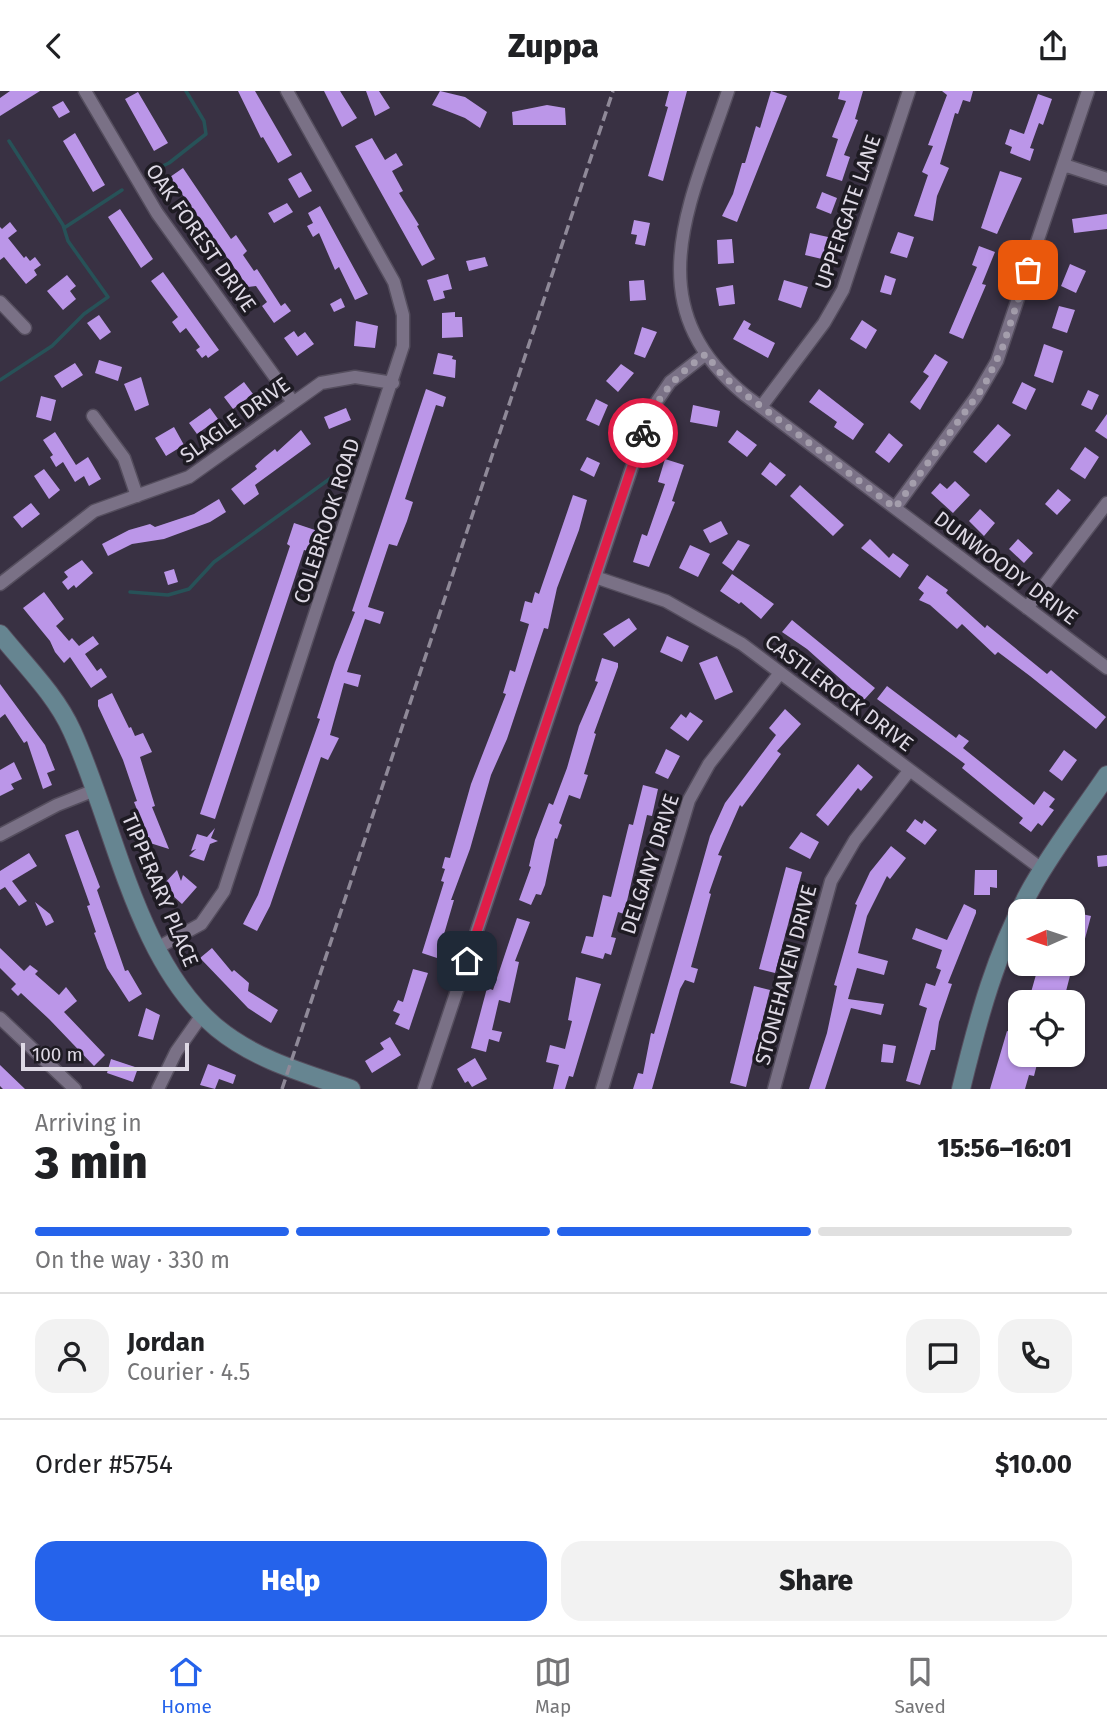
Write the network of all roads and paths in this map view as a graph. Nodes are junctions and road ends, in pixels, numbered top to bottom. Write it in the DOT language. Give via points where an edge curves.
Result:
graph roads {
  1 [pos="85,91"];
  2 [pos="287,91"];
  3 [pos="728,91"];
  4 [pos="909,91"];
  5 [pos="1088,91"];
  6 [pos="1064,165"];
  7 [pos="1107,179"];
  8 [pos="0,302"];
  9 [pos="25,328"];
  10 [pos="706,354"];
  11 [pos="393,383"];
  12 [pos="293,402"];
  13 [pos="761,407"];
  14 [pos="93,416"];
  15 [pos="138,496"];
  16 [pos="1107,503"];
  17 [pos="895,508"];
  18 [pos="595,577"];
  19 [pos="0,584"];
  20 [pos="1027,608"];
  21 [pos="0,634"];
  22 [pos="1107,668"];
  23 [pos="780,673"];
  24 [pos="909,771"];
  25 [pos="1107,775"];
  26 [pos="95,790"];
  27 [pos="0,835"];
  28 [pos="1043,870"];
  29 [pos="157,949"];
  30 [pos="202,1015"];
  31 [pos="0,1019"];
  32 [pos="75,1089"];
  33 [pos="158,1089"];
  34 [pos="351,1089"];
  35 [pos="424,1089"];
  36 [pos="602,1089"];
  37 [pos="775,1089"];
  38 [pos="961,1089"];
  1 -- 12 [label="street, OAK FOREST DRIVE" via="157,213"];
  2 -- 11 [label="street, COLEBROOK ROAD" via="397,289 403,346"];
  3 -- 10 [label="street, DUNWOODY DRIVE" via="679,247 685,305"];
  4 -- 13 [label="street, UPPERGATE LANE" via="843,290"];
  5 -- 6 [label="street"];
  6 -- 7 [label="street"];
  6 -- 17 [label="street" via="996,361 976,397"];
  8 -- 9 [label="street"];
  10 -- 13 [label="street, DUNWOODY DRIVE" via="728,381"];
  10 -- 18 [label="street" via="670,382 651,411"];
  11 -- 12 [label="street, SLAGLE DRIVE" via="335,379"];
  11 -- 29 [label="street, COLEBROOK ROAD" via="224,891 201,924"];
  12 -- 15 [label="street, SLAGLE DRIVE" via="189,477"];
  13 -- 17 [label="street, DUNWOODY DRIVE"];
  14 -- 15 [label="street" via="124,458"];
  15 -- 19 [label="street, SLAGLE DRIVE" via="94,511"];
  16 -- 20 [label="street"];
  17 -- 20 [label="street, DUNWOODY DRIVE"];
  18 -- 23 [label="street, CASTLEROCK DRIVE" via="698,617"];
  18 -- 35 [label="street"];
  20 -- 22 [label="street, DUNWOODY DRIVE"];
  21 -- 26 [label="street, TIPPERARY PLACE" via="64,714"];
  23 -- 24 [label="street, CASTLEROCK DRIVE"];
  23 -- 36 [label="street, DELGANY DRIVE" via="709,764 689,800"];
  24 -- 28 [label="street, CASTLEROCK DRIVE"];
  24 -- 37 [label="street, STONEHAVEN DRIVE" via="855,841 831,881"];
  25 -- 28 [label="street"];
  26 -- 27 [label="street"];
  26 -- 29 [label="street, TIPPERARY PLACE"];
  28 -- 38 [label="street" via="999,956"];
  29 -- 30 [label="street, TIPPERARY PLACE" via="177,986"];
  30 -- 33 [label="street"];
  30 -- 34 [label="street, TIPPERARY PLACE" via="269,1060"];
  31 -- 32 [label="street"];
}
